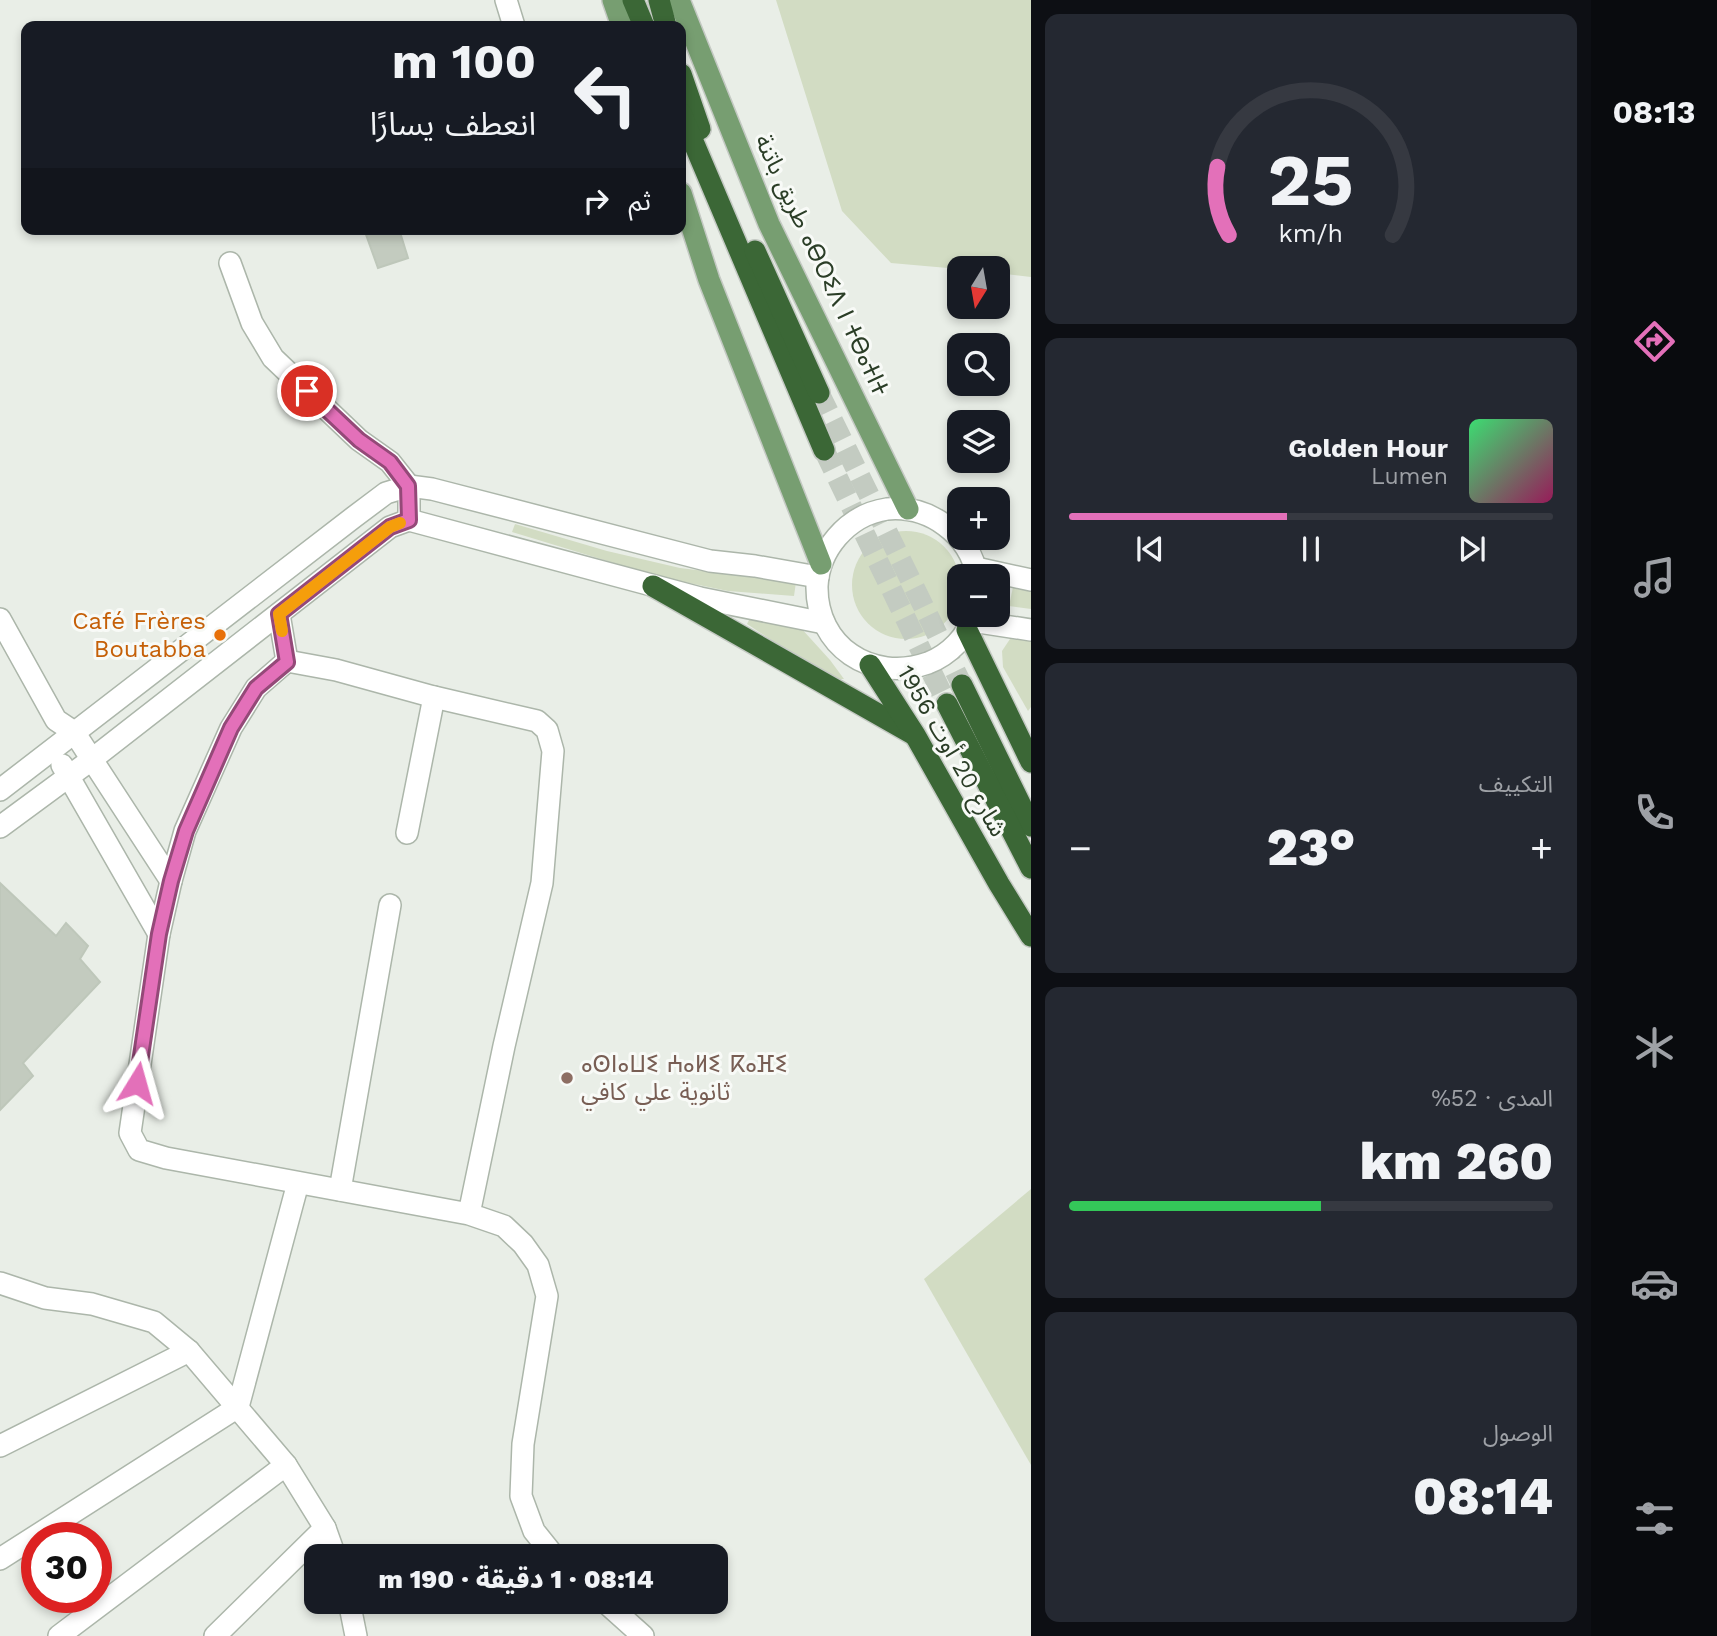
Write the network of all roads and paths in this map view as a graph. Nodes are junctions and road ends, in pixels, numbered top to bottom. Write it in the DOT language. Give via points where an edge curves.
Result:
graph roads {
  1 [pos="506,0"];
  2 [pos="613,0"];
  3 [pos="633,0"];
  4 [pos="659,0"];
  5 [pos="679,0"];
  6 [pos="512,21"];
  7 [pos="620,21"];
  8 [pos="642,21"];
  9 [pos="665,21"];
  10 [pos="686,88"];
  11 [pos="686,125"];
  12 [pos="687,226"];
  13 [pos="230,263"];
  14 [pos="819,393"];
  15 [pos="824,450"];
  16 [pos="408,486"];
  17 [pos="908,509"];
  18 [pos="409,520"];
  19 [pos="973,564"];
  20 [pos="819,570"];
  21 [pos="1010,577"];
  22 [pos="1031,580"];
  23 [pos="653,586"];
  24 [pos="279,614"];
  25 [pos="0,619"];
  26 [pos="824,623"];
  27 [pos="968,627"];
  28 [pos="973,627"];
  29 [pos="1008,627"];
  30 [pos="1031,630"];
  31 [pos="287,662"];
  32 [pos="870,665"];
  33 [pos="962,685"];
  34 [pos="434,697"];
  35 [pos="947,704"];
  36 [pos="65,726"];
  37 [pos="915,735"];
  38 [pos="53,748"];
  39 [pos="91,760"];
  40 [pos="1031,762"];
  41 [pos="68,776"];
  42 [pos="0,790"];
  43 [pos="1031,826"];
  44 [pos="0,827"];
  45 [pos="407,833"];
  46 [pos="1031,868"];
  47 [pos="171,881"];
  48 [pos="390,905"];
  49 [pos="159,934"];
  50 [pos="1031,936"];
  51 [pos="298,1183"];
  52 [pos="340,1190"];
  53 [pos="469,1214"];
  54 [pos="0,1283"];
  55 [pos="189,1351"];
  56 [pos="238,1407"];
  57 [pos="0,1446"];
  58 [pos="286,1465"];
  59 [pos="325,1528"];
  60 [pos="331,1544"];
  61 [pos="544,1544"];
  62 [pos="0,1559"];
  63 [pos="352,1614"];
  64 [pos="618,1614"];
  65 [pos="59,1636"];
  66 [pos="215,1636"];
  67 [pos="356,1636"];
  68 [pos="643,1636"];
  1 -- 6 [label="street"];
  2 -- 7 [label="main road"];
  3 -- 8 [label="highway"];
  4 -- 9 [label="highway"];
  5 -- 17 [label="main road, طريق باتنة ⴰⴱⵔⵉⴷ ⵏ ⵜⴱⴰⵜⵏⵜ" via="769,224"];
  10 -- 14 [label="highway" via="704,139"];
  11 -- 15 [label="highway"];
  12 -- 20 [label="main road"];
  13 -- 16 [label="street" via="252,323 273,358 359,440 390,462"];
  16 -- 18 [label="street"];
  16 -- 20 [label="street" via="710,561"];
  16 -- 36 [label="street" via="386,493"];
  17 -- 19 [label="street" via="951,528"];
  17 -- 20 [label="street" via="864,515 845,527"];
  18 -- 23 [label="street"];
  18 -- 24 [label="street" via="390,527"];
  20 -- 26 [label="street" via="817,600"];
  21 -- 22 [label="street"];
  23 -- 26 [label="street"];
  23 -- 37 [label="highway"];
  24 -- 31 [label="street"];
  24 -- 39 [label="street"];
  25 -- 36 [label="street"];
  26 -- 32 [label="street" via="843,648"];
  27 -- 32 [label="street" via="953,648 935,660 892,670"];
  28 -- 40 [label="highway"];
  29 -- 30 [label="street"];
  31 -- 34 [label="street" via="336,670"];
  31 -- 47 [label="street" via="256,688 231,728 186,831"];
  32 -- 37 [label="highway, شارع 20 أوت 1956"];
  33 -- 43 [label="highway"];
  34 -- 45 [label="street"];
  34 -- 53 [label="street" via="537,721 547,730 553,751 542,883"];
  35 -- 46 [label="highway"];
  36 -- 38 [label="street"];
  36 -- 39 [label="street"];
  37 -- 50 [label="highway, شارع 20 أوت 1956"];
  38 -- 41 [label="street"];
  38 -- 42 [label="street"];
  39 -- 41 [label="street"];
  39 -- 47 [label="street"];
  41 -- 44 [label="street"];
  41 -- 49 [label="street"];
  47 -- 49 [label="street"];
  48 -- 52 [label="street"];
  49 -- 51 [label="street" via="130,1133 139,1150"];
  51 -- 52 [label="street"];
  51 -- 56 [label="street"];
  52 -- 53 [label="street"];
  53 -- 61 [label="street" via="504,1226 523,1244 538,1265 547,1296 523,1444 521,1496 534,1531"];
  54 -- 55 [label="street" via="154,1322"];
  55 -- 56 [label="street"];
  55 -- 57 [label="street"];
  56 -- 58 [label="street"];
  56 -- 62 [label="street"];
  58 -- 59 [label="street"];
  58 -- 65 [label="street"];
  59 -- 60 [label="street"];
  59 -- 66 [label="street"];
  63 -- 67 [label="street"];
  64 -- 68 [label="street"];
}
